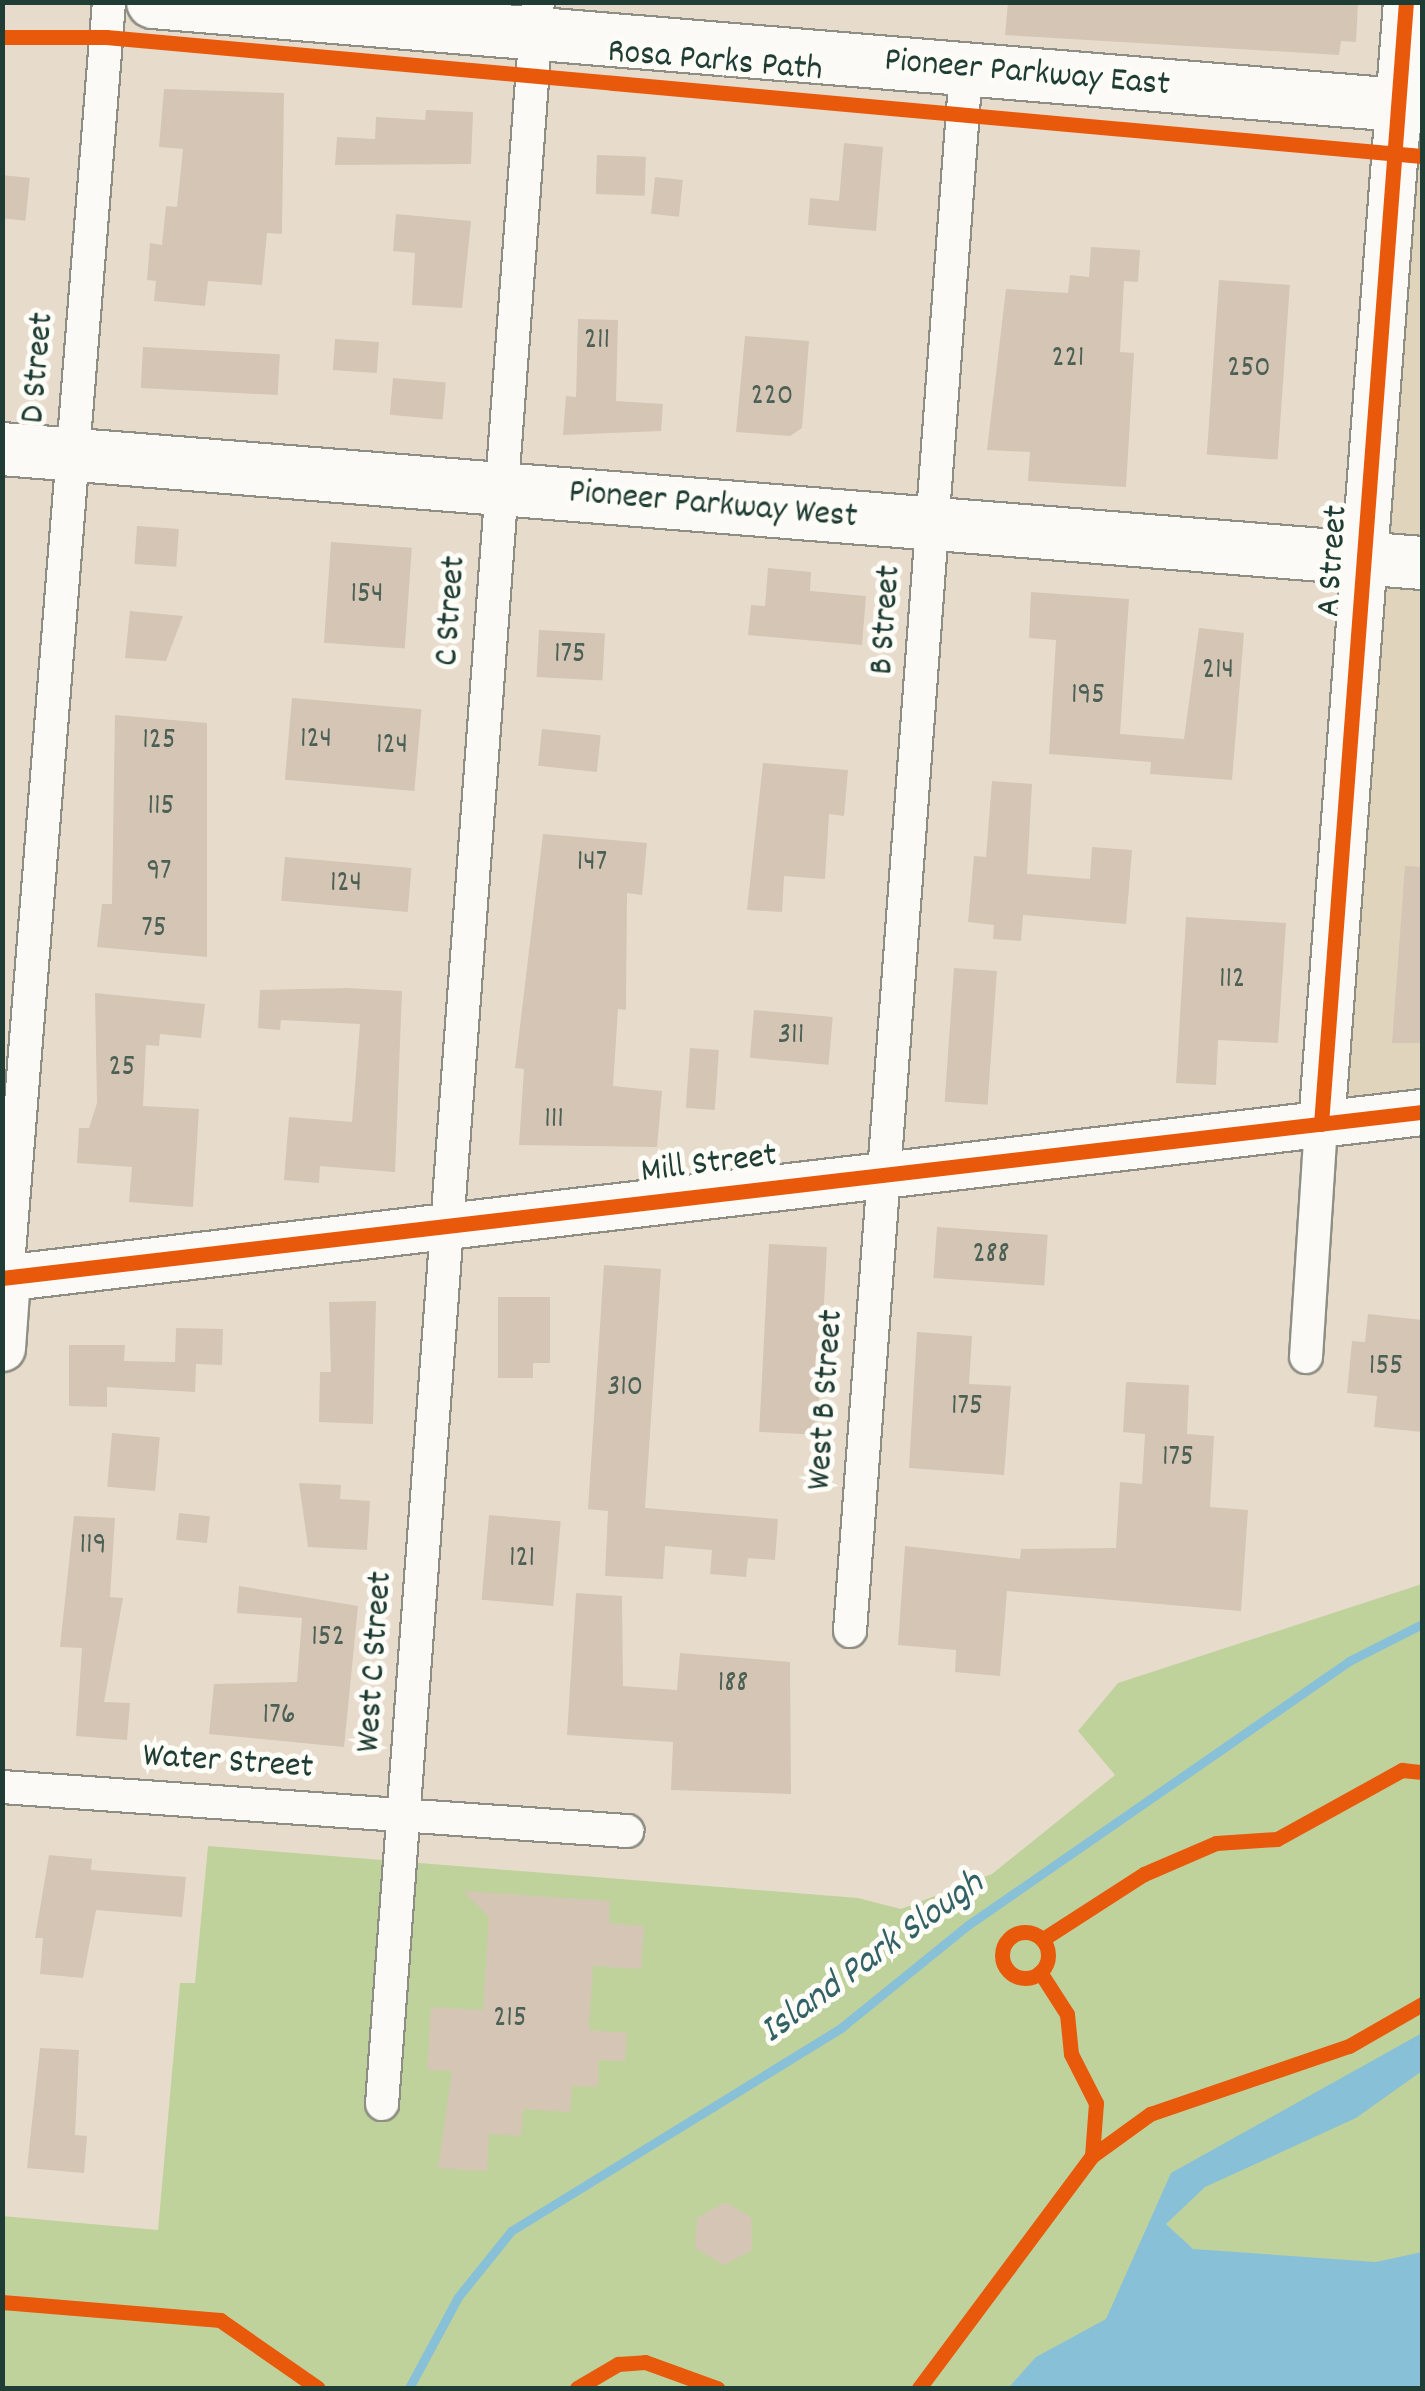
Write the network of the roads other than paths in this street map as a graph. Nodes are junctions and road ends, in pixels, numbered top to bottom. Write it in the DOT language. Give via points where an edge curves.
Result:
graph roads {
  1 [pos="110,2"];
  2 [pos="153,2"];
  3 [pos="1406,2"];
  4 [pos="537,18"];
  5 [pos="966,69"];
  6 [pos="1411,106"];
  7 [pos="2,449"];
  8 [pos="72,455"];
  9 [pos="501,488"];
  10 [pos="934,524"];
  11 [pos="1364,557"];
  12 [pos="1422,564"];
  13 [pos="1422,1112"];
  14 [pos="1321,1124"];
  15 [pos="884,1175"];
  16 [pos="448,1226"];
  17 [pos="4,1278"];
  18 [pos="2,1348"];
  19 [pos="1306,1357"];
  20 [pos="850,1631"];
  21 [pos="2,1787"];
  22 [pos="405,1816"];
  23 [pos="627,1832"];
  24 [pos="382,2104"];
  1 -- 8 [label="street, D Street"];
  2 -- 4 [label="main road, Pioneer Parkway East"];
  3 -- 6 [label="street, A Street"];
  4 -- 5 [label="main road, Pioneer Parkway East"];
  4 -- 9 [label="street, C Street"];
  5 -- 6 [label="main road, Pioneer Parkway East"];
  5 -- 10 [label="street, B Street"];
  6 -- 11 [label="street, A Street"];
  7 -- 8 [label="main road, Pioneer Parkway West"];
  8 -- 9 [label="main road, Pioneer Parkway West"];
  8 -- 17 [label="street, D Street"];
  9 -- 10 [label="main road, Pioneer Parkway West"];
  9 -- 16 [label="street, C Street"];
  10 -- 11 [label="main road, Pioneer Parkway West"];
  10 -- 15 [label="street, B Street"];
  11 -- 12 [label="main road, Pioneer Parkway West"];
  11 -- 14 [label="street, A Street"];
  13 -- 14 [label="street, Mill Street"];
  14 -- 15 [label="street, Mill Street"];
  14 -- 19 [label="street"];
  15 -- 16 [label="street, Mill Street"];
  15 -- 20 [label="street, West B Street"];
  16 -- 17 [label="street, Mill Street"];
  16 -- 22 [label="street, West C Street"];
  17 -- 18 [label="street"];
  21 -- 22 [label="street, Water Street"];
  22 -- 23 [label="street, Water Street"];
  22 -- 24 [label="street, West C Street"];
}
